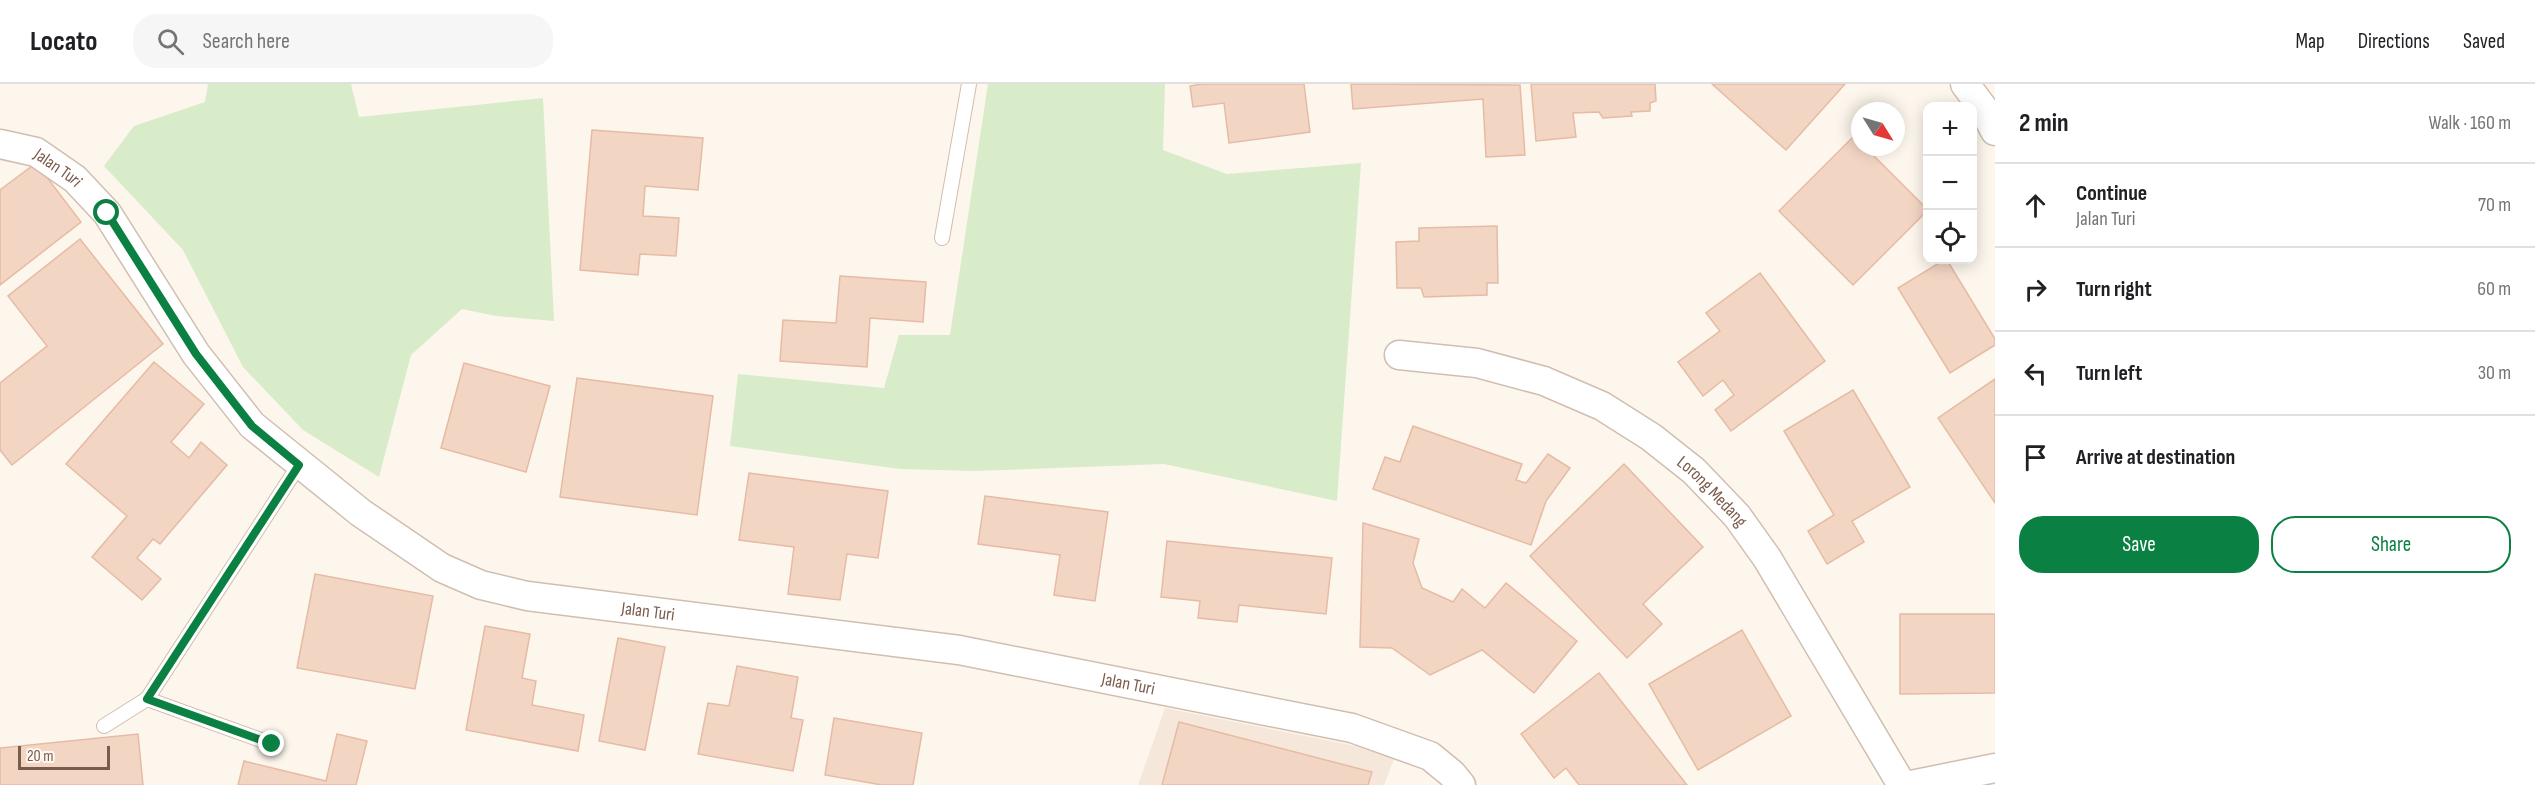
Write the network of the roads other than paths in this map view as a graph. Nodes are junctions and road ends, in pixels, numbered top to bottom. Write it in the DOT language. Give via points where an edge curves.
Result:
graph roads {
  1 [pos="969,84"];
  2 [pos="1965,84"];
  3 [pos="1995,131"];
  4 [pos="0,144"];
  5 [pos="942,238"];
  6 [pos="1399,355"];
  7 [pos="299,465"];
  8 [pos="147,699"];
  9 [pos="104,726"];
  10 [pos="272,744"];
  11 [pos="1995,768"];
  12 [pos="1461,785"];
  13 [pos="1902,785"];
  14 [pos="1911,785"];
  1 -- 5 [label="lane"];
  2 -- 3 [label="street"];
  4 -- 7 [label="street, Jalan Turi" via="36,152 75,178 107,213 203,363 252,426"];
  6 -- 13 [label="street, Lorong Medang" via="1477,363 1544,381 1602,406 1694,471 1737,516 1767,558"];
  7 -- 8 [label="lane"];
  7 -- 12 [label="street, Jalan Turi" via="442,568 481,585 527,596 959,650 1340,726 1430,756"];
  8 -- 9 [label="lane"];
  8 -- 10 [label="lane"];
  11 -- 14 [label="street"];
}
